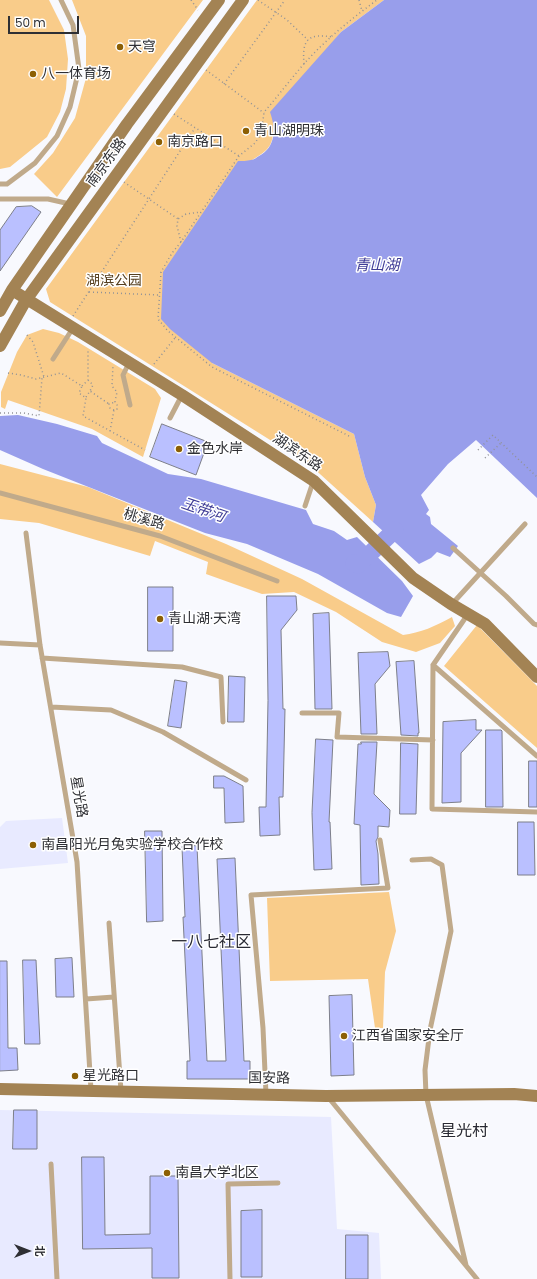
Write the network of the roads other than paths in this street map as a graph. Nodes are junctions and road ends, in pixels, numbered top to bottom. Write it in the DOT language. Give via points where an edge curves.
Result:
graph roads {
  1 [pos="62,0"];
  2 [pos="218,0"];
  3 [pos="243,0"];
  4 [pos="0,184"];
  5 [pos="0,199"];
  6 [pos="71,205"];
  7 [pos="12,290"];
  8 [pos="26,300"];
  9 [pos="0,311"];
  10 [pos="70,327"];
  11 [pos="0,346"];
  12 [pos="53,359"];
  13 [pos="129,363"];
  14 [pos="182,395"];
  15 [pos="130,405"];
  16 [pos="170,418"];
  17 [pos="314,481"];
  18 [pos="0,493"];
  19 [pos="304,506"];
  20 [pos="525,524"];
  21 [pos="26,533"];
  22 [pos="453,548"];
  23 [pos="480,574"];
  24 [pos="277,581"];
  25 [pos="451,604"];
  26 [pos="468,614"];
  27 [pos="537,625"];
  28 [pos="0,643"];
  29 [pos="40,645"];
  30 [pos="42,658"];
  31 [pos="433,664"];
  32 [pos="537,677"];
  33 [pos="51,707"];
  34 [pos="302,713"];
  35 [pos="223,722"];
  36 [pos="432,740"];
  37 [pos="537,756"];
  38 [pos="246,780"];
  39 [pos="537,812"];
  40 [pos="380,840"];
  41 [pos="412,860"];
  42 [pos="109,923"];
  43 [pos="114,997"];
  44 [pos="86,999"];
  45 [pos="0,1089"];
  46 [pos="91,1091"];
  47 [pos="121,1091"];
  48 [pos="266,1094"];
  49 [pos="426,1095"];
  50 [pos="326,1096"];
  51 [pos="537,1096"];
  52 [pos="51,1164"];
  53 [pos="278,1183"];
  54 [pos="466,1265"];
  55 [pos="57,1279"];
  56 [pos="230,1279"];
  57 [pos="477,1279"];
  1 -- 4 [label="lane" via="73,25 79,69 70,107 57,136 35,163 7,184"];
  2 -- 6 [label="street, 南京东路"];
  3 -- 8 [label="street, 南京东路"];
  5 -- 6 [label="lane" via="48,199"];
  6 -- 7 [label="street, 南京东路"];
  7 -- 8 [label="street, 湖滨东路"];
  7 -- 9 [label="street, 南京东路"];
  8 -- 10 [label="street, 湖滨东路"];
  8 -- 11 [label="street, 南京东路"];
  10 -- 12 [label="lane"];
  10 -- 13 [label="street, 湖滨东路"];
  13 -- 14 [label="street, 湖滨东路"];
  13 -- 15 [label="lane" via="123,375"];
  14 -- 16 [label="lane"];
  14 -- 17 [label="street, 湖滨东路"];
  17 -- 19 [label="lane"];
  17 -- 25 [label="street, 湖滨东路" via="413,578"];
  18 -- 24 [label="lane, 桃溪路" via="160,536"];
  20 -- 23 [label="lane"];
  21 -- 29 [label="lane, 星光路"];
  22 -- 23 [label="lane"];
  23 -- 25 [label="lane"];
  23 -- 27 [label="lane"];
  25 -- 26 [label="street, 湖滨东路"];
  26 -- 31 [label="lane"];
  26 -- 32 [label="street, 湖滨东路" via="485,624"];
  28 -- 29 [label="lane"];
  29 -- 30 [label="lane, 星光路"];
  30 -- 33 [label="lane, 星光路"];
  30 -- 35 [label="lane" via="182,667 221,677"];
  31 -- 36 [label="lane"];
  31 -- 37 [label="lane"];
  33 -- 38 [label="lane" via="111,710 163,732"];
  33 -- 44 [label="lane, 星光路" via="77,862"];
  34 -- 36 [label="lane" via="339,713 337,737"];
  36 -- 39 [label="lane" via="432,809"];
  40 -- 48 [label="lane" via="388,888 251,895"];
  41 -- 49 [label="lane" via="431,859 442,865 451,931 430,1030 425,1070"];
  42 -- 43 [label="lane"];
  43 -- 44 [label="lane"];
  43 -- 47 [label="lane"];
  44 -- 46 [label="lane, 星光路"];
  45 -- 46 [label="street, 国安路"];
  46 -- 47 [label="street, 国安路"];
  47 -- 48 [label="street, 国安路"];
  48 -- 50 [label="street, 国安路"];
  49 -- 50 [label="street, 国安路"];
  49 -- 51 [label="street, 国安路"];
  49 -- 54 [label="lane"];
  50 -- 54 [label="lane"];
  52 -- 55 [label="lane"];
  53 -- 56 [label="lane" via="228,1184"];
  54 -- 57 [label="lane"];
}
